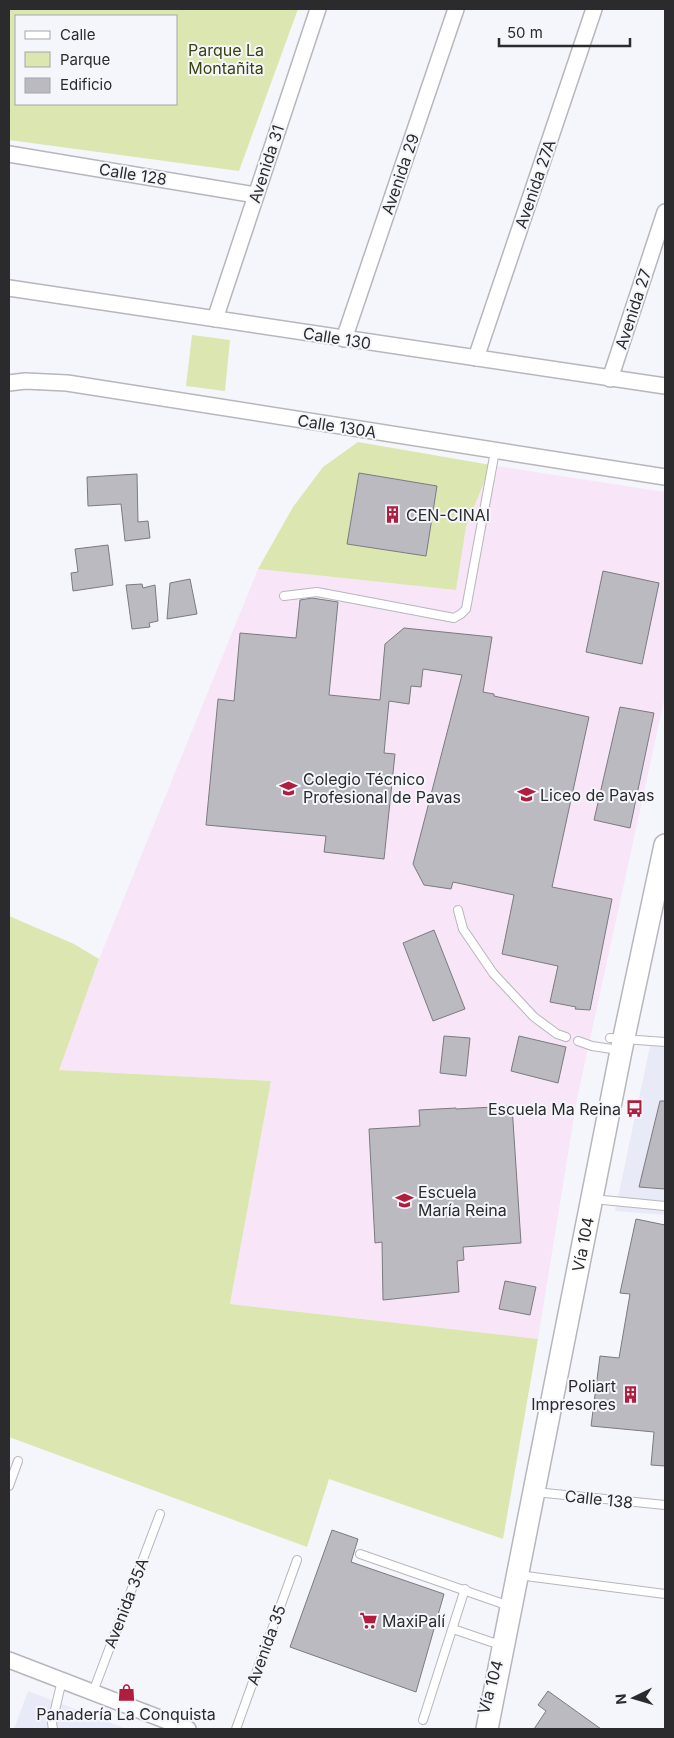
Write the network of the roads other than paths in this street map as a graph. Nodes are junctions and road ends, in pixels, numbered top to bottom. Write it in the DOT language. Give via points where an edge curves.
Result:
graph roads {
  1 [pos="318,9"];
  2 [pos="456,9"];
  3 [pos="594,9"];
  4 [pos="9,154"];
  5 [pos="256,194"];
  6 [pos="665,212"];
  7 [pos="9,288"];
  8 [pos="215,319"];
  9 [pos="344,339"];
  10 [pos="476,358"];
  11 [pos="610,379"];
  12 [pos="9,383"];
  13 [pos="665,386"];
  14 [pos="495,451"];
  15 [pos="665,477"];
  16 [pos="284,596"];
  17 [pos="665,850"];
  18 [pos="458,910"];
  19 [pos="566,1037"];
  20 [pos="578,1041"];
  21 [pos="618,1042"];
  22 [pos="665,1042"];
  23 [pos="603,1200"];
  24 [pos="665,1206"];
  25 [pos="18,1461"];
  26 [pos="9,1486"];
  27 [pos="533,1492"];
  28 [pos="665,1505"];
  29 [pos="160,1514"];
  30 [pos="360,1554"];
  31 [pos="297,1560"];
  32 [pos="517,1575"];
  33 [pos="465,1590"];
  34 [pos="665,1594"];
  35 [pos="511,1606"];
  36 [pos="453,1629"];
  37 [pos="503,1646"];
  38 [pos="9,1660"];
  39 [pos="62,1680"];
  40 [pos="93,1692"];
  41 [pos="423,1720"];
  42 [pos="52,1729"];
  43 [pos="188,1729"];
  44 [pos="236,1729"];
  45 [pos="479,1729"];
  46 [pos="486,1729"];
  1 -- 5 [label="street, Avenida 31"];
  2 -- 9 [label="street, Avenida 29"];
  3 -- 10 [label="street, Avenida 27A"];
  4 -- 5 [label="street, Calle 128"];
  5 -- 8 [label="street, Avenida 31"];
  6 -- 11 [label="street, Avenida 27"];
  7 -- 8 [label="street, Calle 130"];
  8 -- 9 [label="street, Calle 130"];
  9 -- 10 [label="street, Calle 130"];
  10 -- 11 [label="street, Calle 130"];
  11 -- 13 [label="street, Calle 130"];
  12 -- 14 [label="street, Calle 130A" via="67,383"];
  14 -- 15 [label="street, Calle 130A"];
  14 -- 16 [label="lane" via="466,609 461,614 454,618 317,592"];
  17 -- 21 [label="main road, Vía 104"];
  18 -- 19 [label="lane" via="463,929 493,973 534,1017"];
  20 -- 21 [label="lane" via="592,1046"];
  21 -- 22 [label="lane"];
  21 -- 27 [label="main road, Vía 104"];
  23 -- 24 [label="lane"];
  25 -- 26 [label="lane"];
  27 -- 28 [label="lane, Calle 138"];
  27 -- 32 [label="main road, Vía 104"];
  29 -- 40 [label="lane, Avenida 35A"];
  30 -- 33 [label="lane"];
  31 -- 44 [label="lane, Avenida 35"];
  32 -- 34 [label="lane"];
  32 -- 35 [label="main road, Vía 104"];
  33 -- 35 [label="lane"];
  33 -- 36 [label="lane"];
  35 -- 37 [label="main road, Vía 104"];
  36 -- 37 [label="lane"];
  36 -- 41 [label="lane"];
  37 -- 45 [label="main road, Vía 104" via="490,1680"];
  37 -- 46 [label="main road, Vía 104"];
  38 -- 39 [label="street"];
  39 -- 40 [label="street"];
  39 -- 42 [label="lane"];
  40 -- 43 [label="street"];
}
